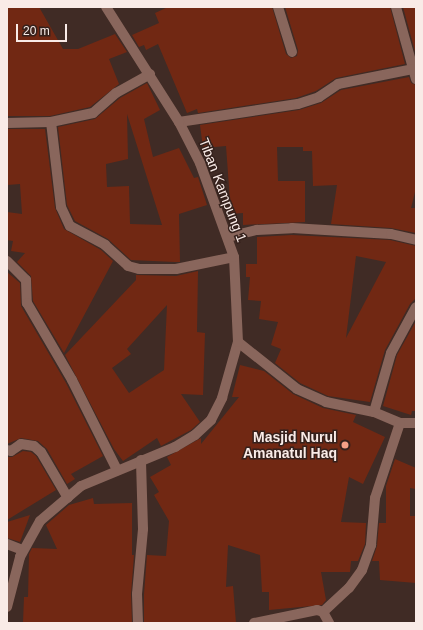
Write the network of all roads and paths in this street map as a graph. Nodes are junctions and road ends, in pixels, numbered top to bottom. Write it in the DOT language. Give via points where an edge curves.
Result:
graph roads {
  1 [pos="106,7"];
  2 [pos="278,7"];
  3 [pos="396,7"];
  4 [pos="292,52"];
  5 [pos="413,69"];
  6 [pos="150,74"];
  7 [pos="416,79"];
  8 [pos="51,122"];
  9 [pos="179,122"];
  10 [pos="7,123"];
  11 [pos="228,237"];
  12 [pos="416,240"];
  13 [pos="234,257"];
  14 [pos="7,261"];
  15 [pos="416,307"];
  16 [pos="238,342"];
  17 [pos="374,412"];
  18 [pos="400,423"];
  19 [pos="416,423"];
  20 [pos="7,450"];
  21 [pos="140,460"];
  22 [pos="117,470"];
  23 [pos="68,498"];
  24 [pos="7,544"];
  25 [pos="23,550"];
  26 [pos="7,607"];
  27 [pos="323,612"];
  28 [pos="138,623"];
  29 [pos="254,623"];
  30 [pos="329,623"];
  1 -- 6 [label="street, Tiban Kampung 1"];
  2 -- 4 [label="street"];
  3 -- 5 [label="street"];
  5 -- 7 [label="street"];
  5 -- 9 [label="street" via="338,84 319,97 298,104"];
  6 -- 8 [label="street" via="116,93 92,113"];
  6 -- 9 [label="street, Tiban Kampung 1"];
  8 -- 10 [label="street"];
  8 -- 13 [label="street" via="61,207 70,226 105,245 128,266 139,269 176,269"];
  9 -- 11 [label="street, Tiban Kampung 1" via="200,163"];
  11 -- 12 [label="street" via="257,230 292,228 391,234"];
  11 -- 13 [label="street, Tiban Kampung 1"];
  13 -- 16 [label="street, Tiban Kampung 1"];
  14 -- 22 [label="street" via="26,280 27,303 88,411"];
  15 -- 17 [label="street" via="391,353"];
  16 -- 17 [label="street" via="297,389 326,402"];
  16 -- 21 [label="street, Tiban Kampung 1" via="222,398 211,420 195,435 175,447"];
  17 -- 18 [label="street"];
  18 -- 19 [label="street"];
  18 -- 27 [label="street" via="375,498 371,545 362,570 349,588"];
  20 -- 23 [label="street" via="11,451 21,444 34,446 41,452"];
  21 -- 22 [label="street, Tiban Kampung 1"];
  21 -- 28 [label="street" via="143,529 136,594"];
  22 -- 23 [label="street, Tiban Kampung 1" via="81,486"];
  23 -- 25 [label="street, Tiban Kampung 1" via="40,521"];
  24 -- 25 [label="street"];
  25 -- 26 [label="street, Tiban Kampung 1"];
  27 -- 29 [label="street" via="317,610"];
  27 -- 30 [label="street"];
}
